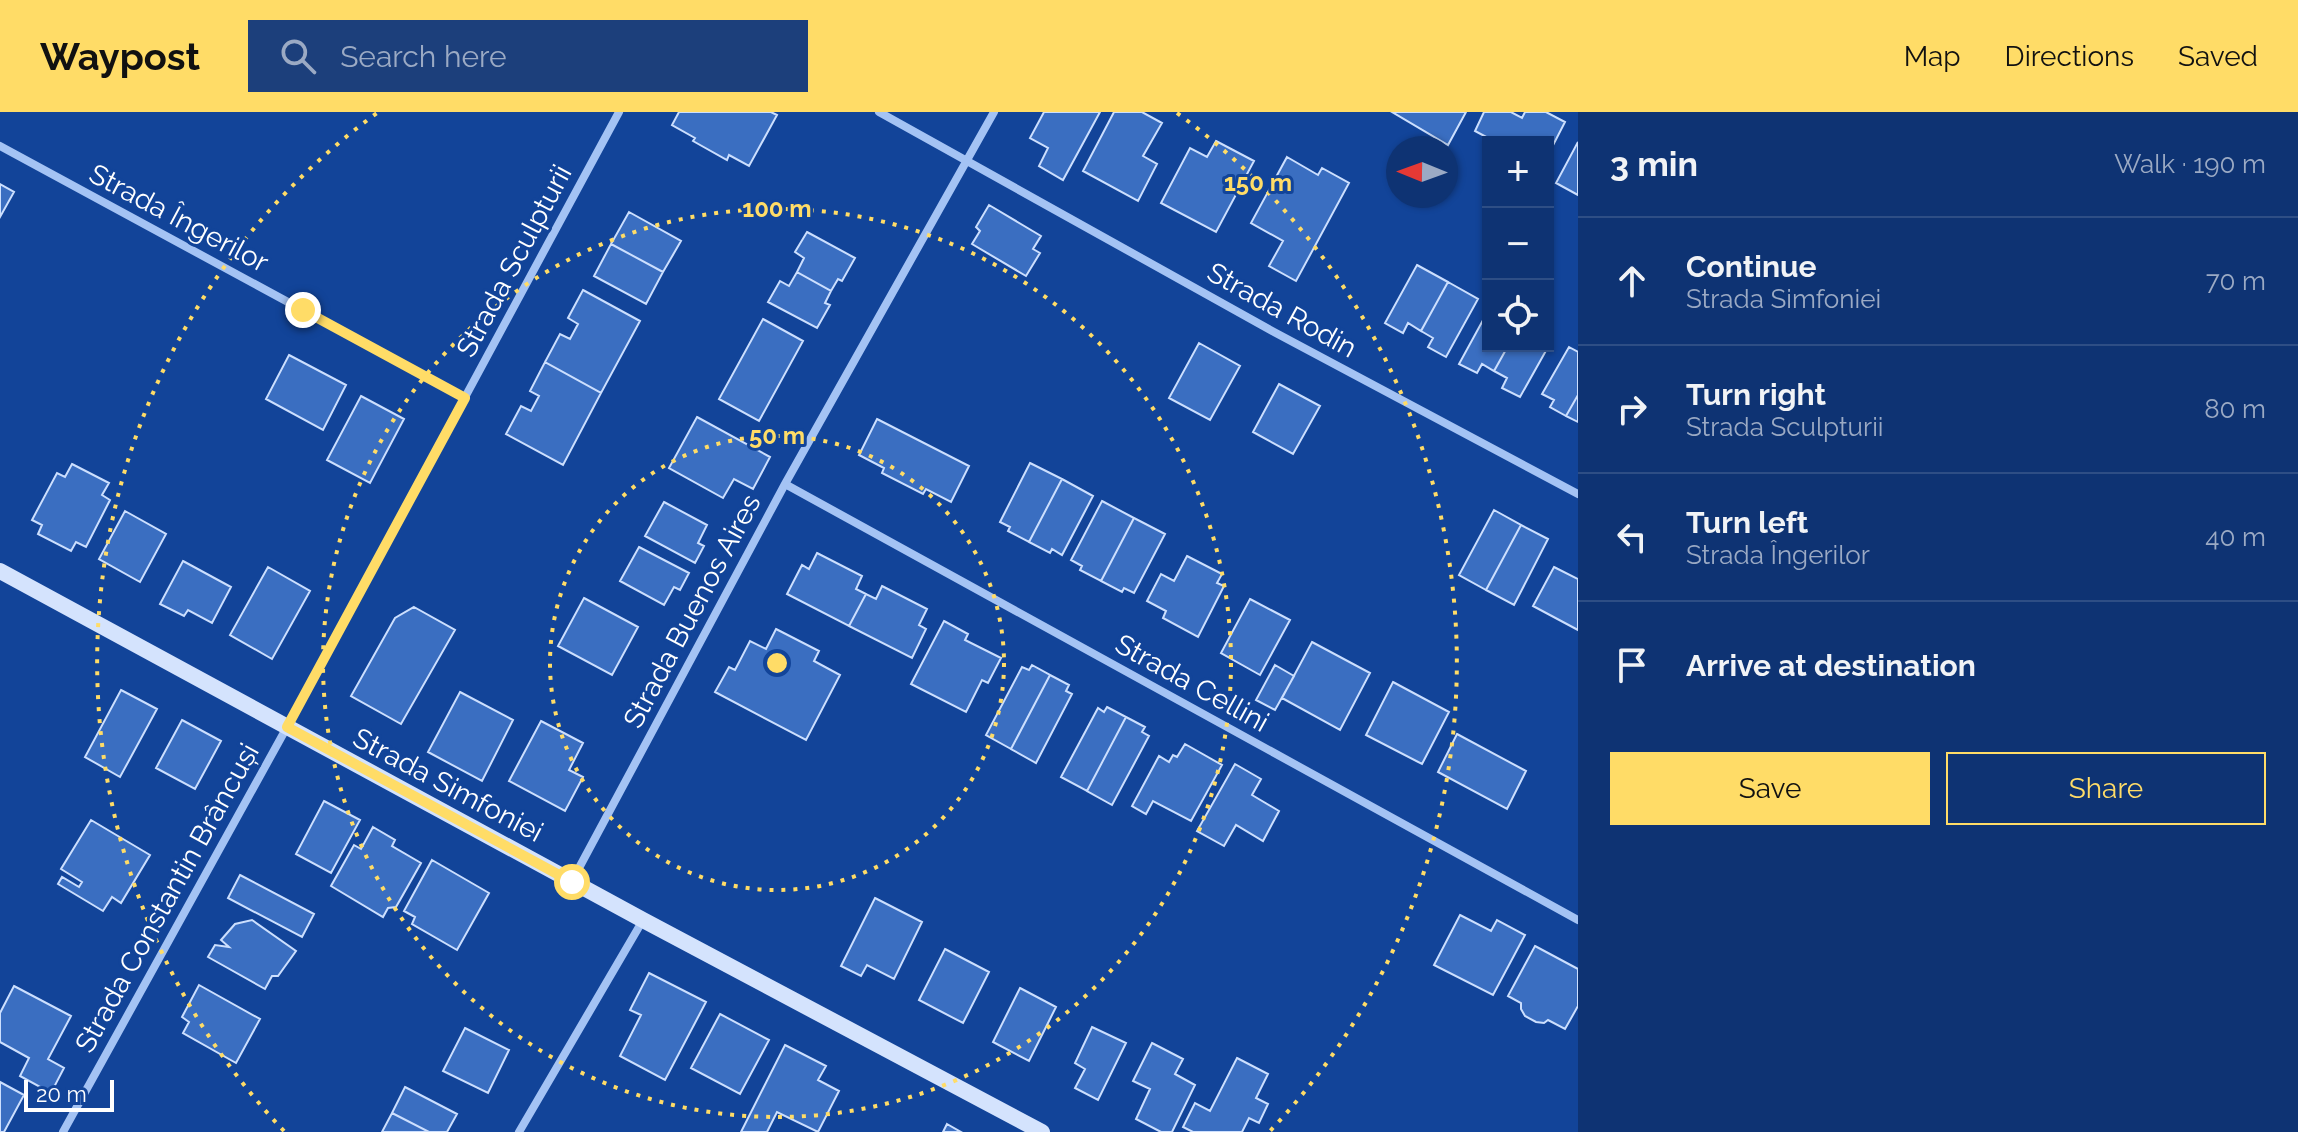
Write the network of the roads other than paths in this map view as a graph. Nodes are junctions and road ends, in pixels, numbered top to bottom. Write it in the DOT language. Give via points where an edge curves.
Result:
graph roads {
  1 [pos="619,112"];
  2 [pos="879,112"];
  3 [pos="994,112"];
  4 [pos="0,146"];
  5 [pos="967,160"];
  6 [pos="465,398"];
  7 [pos="785,484"];
  8 [pos="1578,494"];
  9 [pos="0,571"];
  10 [pos="287,727"];
  11 [pos="572,882"];
  12 [pos="643,920"];
  13 [pos="1578,920"];
  14 [pos="63,1132"];
  15 [pos="519,1132"];
  16 [pos="1042,1132"];
  1 -- 6 [label="street, Strada Sculpturii"];
  2 -- 5 [label="street"];
  3 -- 5 [label="street, Strada Buenos Aires"];
  4 -- 6 [label="street, Strada Îngerilor"];
  5 -- 7 [label="street, Strada Buenos Aires"];
  5 -- 8 [label="street, Strada Rodin"];
  6 -- 10 [label="street, Strada Sculpturii"];
  7 -- 11 [label="street, Strada Buenos Aires"];
  7 -- 13 [label="street, Strada Cellini"];
  9 -- 10 [label="street, Strada Simfoniei"];
  10 -- 11 [label="street, Strada Simfoniei"];
  10 -- 14 [label="street, Strada Constantin Brâncuși"];
  11 -- 12 [label="street, Strada Simfoniei"];
  12 -- 15 [label="street"];
  12 -- 16 [label="street, Strada Simfoniei"];
}
